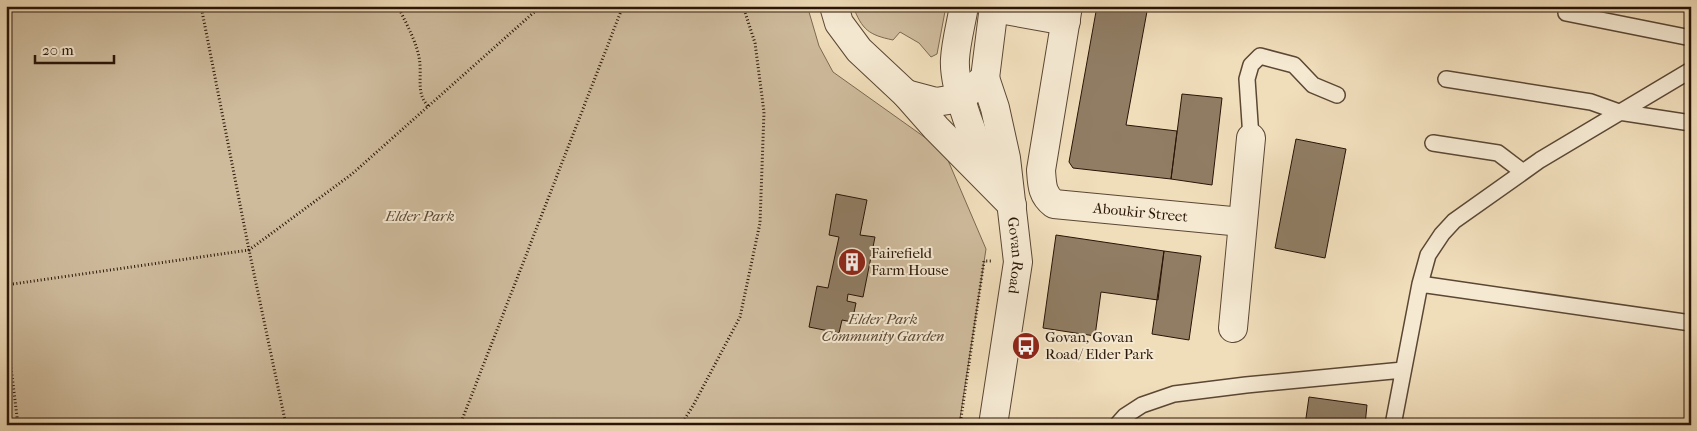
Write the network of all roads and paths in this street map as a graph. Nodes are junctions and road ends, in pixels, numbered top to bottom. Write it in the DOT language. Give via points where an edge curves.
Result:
graph roads {
  1 [pos="201,6"];
  2 [pos="398,6"];
  3 [pos="540,6"];
  4 [pos="623,6"];
  5 [pos="743,6"];
  6 [pos="834,6"];
  7 [pos="964,6"];
  8 [pos="1567,6"];
  9 [pos="994,7"];
  10 [pos="1067,14"];
  11 [pos="1691,38"];
  12 [pos="1691,70"];
  13 [pos="985,78"];
  14 [pos="1446,79"];
  15 [pos="906,94"];
  16 [pos="1337,95"];
  17 [pos="962,98"];
  18 [pos="428,106"];
  19 [pos="1619,112"];
  20 [pos="1691,123"];
  21 [pos="1251,138"];
  22 [pos="1433,143"];
  23 [pos="1523,172"];
  24 [pos="1012,206"];
  25 [pos="1242,222"];
  26 [pos="249,250"];
  27 [pos="1420,284"];
  28 [pos="6,285"];
  29 [pos="1691,323"];
  30 [pos="6,326"];
  31 [pos="1233,328"];
  32 [pos="1403,370"];
  33 [pos="6,410"];
  34 [pos="14,425"];
  35 [pos="18,425"];
  36 [pos="286,425"];
  37 [pos="460,425"];
  38 [pos="681,425"];
  39 [pos="993,425"];
  40 [pos="1117,425"];
  41 [pos="1393,425"];
  1 -- 26 [label="path"];
  2 -- 18 [label="path" via="418,53 420,95"];
  3 -- 18 [label="path"];
  4 -- 37 [label="path"];
  5 -- 38 [label="path" via="755,42 764,112 760,223 740,317"];
  6 -- 15 [label="street, Govan Road" via="839,23 859,50"];
  7 -- 17 [label="street, Govan Road" via="955,60"];
  8 -- 11 [label="lane" via="1566,13"];
  9 -- 10 [label="street"];
  9 -- 13 [label="street"];
  10 -- 25 [label="street, Aboukir Street" via="1041,170 1043,194 1054,204"];
  12 -- 19 [label="lane"];
  13 -- 17 [label="street"];
  13 -- 24 [label="street, Govan Road" via="1006,158"];
  14 -- 19 [label="lane" via="1591,102"];
  15 -- 17 [label="street" via="936,102"];
  15 -- 24 [label="street, Govan Road"];
  16 -- 21 [label="lane" via="1314,85 1294,65 1260,56 1251,65 1246,80"];
  17 -- 24 [label="street, Govan Road" via="966,117 986,165"];
  18 -- 26 [label="path" via="352,174"];
  19 -- 20 [label="lane"];
  19 -- 23 [label="lane"];
  21 -- 25 [label="street"];
  22 -- 23 [label="lane" via="1498,153"];
  23 -- 27 [label="lane" via="1454,221 1442,234 1428,255"];
  24 -- 39 [label="street, Govan Road" via="1018,262"];
  25 -- 31 [label="street"];
  26 -- 28 [label="path"];
  26 -- 36 [label="path"];
  27 -- 29 [label="lane"];
  27 -- 32 [label="lane"];
  30 -- 35 [label="path"];
  32 -- 40 [label="lane" via="1174,394 1142,405"];
  32 -- 41 [label="lane"];
  33 -- 34 [label="path"];
}
